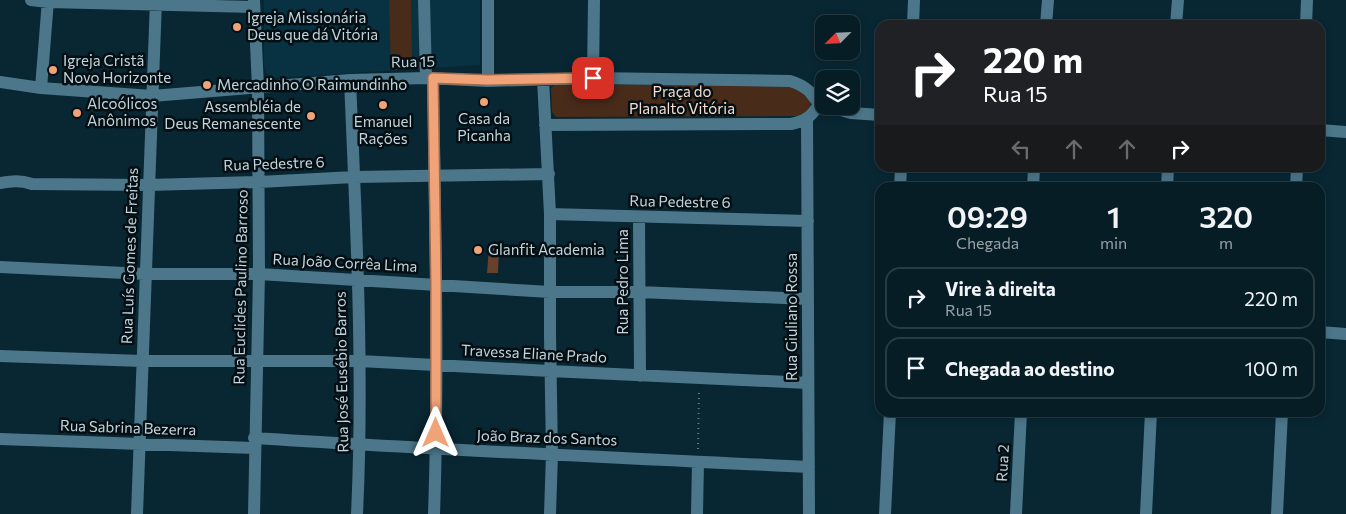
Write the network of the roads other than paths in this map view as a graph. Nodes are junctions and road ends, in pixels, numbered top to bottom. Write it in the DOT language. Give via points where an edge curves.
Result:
graph roads {
  1 [pos="31,0"];
  2 [pos="424,0"];
  3 [pos="488,0"];
  4 [pos="594,0"];
  5 [pos="914,0"];
  6 [pos="1048,0"];
  7 [pos="1178,0"];
  8 [pos="1307,0"];
  9 [pos="48,1"];
  10 [pos="156,2"];
  11 [pos="254,3"];
  12 [pos="912,20"];
  13 [pos="1046,20"];
  14 [pos="1176,20"];
  15 [pos="1306,20"];
  16 [pos="429,78"];
  17 [pos="593,78"];
  18 [pos="543,79"];
  19 [pos="350,80"];
  20 [pos="488,80"];
  21 [pos="0,82"];
  22 [pos="41,88"];
  23 [pos="258,88"];
  24 [pos="152,96"];
  25 [pos="815,97"];
  26 [pos="815,112"];
  27 [pos="860,114"];
  28 [pos="875,115"];
  29 [pos="807,119"];
  30 [pos="545,125"];
  31 [pos="1325,130"];
  32 [pos="1346,132"];
  33 [pos="549,174"];
  34 [pos="434,175"];
  35 [pos="354,177"];
  36 [pos="258,182"];
  37 [pos="0,183"];
  38 [pos="148,185"];
  39 [pos="550,214"];
  40 [pos="639,217"];
  41 [pos="808,221"];
  42 [pos="0,267"];
  43 [pos="145,274"];
  44 [pos="259,274"];
  45 [pos="357,280"];
  46 [pos="436,284"];
  47 [pos="550,292"];
  48 [pos="639,292"];
  49 [pos="808,300"];
  50 [pos="1325,332"];
  51 [pos="1346,334"];
  52 [pos="0,356"];
  53 [pos="257,360"];
  54 [pos="142,361"];
  55 [pos="360,361"];
  56 [pos="436,364"];
  57 [pos="550,371"];
  58 [pos="640,376"];
  59 [pos="808,383"];
  60 [pos="890,417"];
  61 [pos="1021,417"];
  62 [pos="1151,417"];
  63 [pos="1282,417"];
  64 [pos="0,439"];
  65 [pos="254,443"];
  66 [pos="139,445"];
  67 [pos="360,445"];
  68 [pos="436,450"];
  69 [pos="552,454"];
  70 [pos="698,462"];
  71 [pos="809,467"];
  72 [pos="137,514"];
  73 [pos="254,514"];
  74 [pos="357,514"];
  75 [pos="434,514"];
  76 [pos="550,514"];
  77 [pos="697,514"];
  78 [pos="809,514"];
  79 [pos="886,514"];
  80 [pos="1016,514"];
  81 [pos="1146,514"];
  82 [pos="1277,514"];
  1 -- 9 [label="street"];
  2 -- 16 [label="street"];
  3 -- 20 [label="street"];
  4 -- 17 [label="street"];
  5 -- 12 [label="street"];
  6 -- 13 [label="street"];
  7 -- 14 [label="street"];
  8 -- 15 [label="street"];
  9 -- 10 [label="street"];
  9 -- 22 [label="street"];
  10 -- 11 [label="street"];
  10 -- 24 [label="street, Rua Luís Gomes de Freitas"];
  11 -- 23 [label="street, Rua Euclides Paulino Barroso"];
  16 -- 19 [label="street, Rua 15"];
  16 -- 20 [label="street, Rua 15"];
  16 -- 34 [label="street"];
  17 -- 18 [label="street, Rua 15"];
  17 -- 25 [label="street, Rua 15" via="790,81 801,84"];
  18 -- 20 [label="street, Rua 15"];
  18 -- 30 [label="street"];
  19 -- 23 [label="street, Rua 15"];
  19 -- 35 [label="street, Rua José Eusébio Barros"];
  21 -- 22 [label="street, Rua 15"];
  22 -- 24 [label="street, Rua 15"];
  23 -- 24 [label="street, Rua 15"];
  23 -- 36 [label="street, Rua Euclides Paulino Barroso"];
  24 -- 38 [label="street, Rua Luís Gomes de Freitas"];
  26 -- 29 [label="street"];
  27 -- 28 [label="street"];
  29 -- 30 [label="street" via="791,124"];
  29 -- 41 [label="street, Rua Giuliano Rossa"];
  30 -- 33 [label="street"];
  31 -- 32 [label="street"];
  33 -- 34 [label="street, Rua Pedestre 6"];
  33 -- 39 [label="street"];
  34 -- 35 [label="street, Rua Pedestre 6"];
  34 -- 46 [label="street"];
  35 -- 36 [label="street, Rua Pedestre 6"];
  35 -- 45 [label="street, Rua José Eusébio Barros"];
  36 -- 38 [label="street, Rua Pedestre 6"];
  36 -- 44 [label="street, Rua Euclides Paulino Barroso"];
  37 -- 38 [label="street, Rua Pedestre 6" via="13,180 32,184"];
  38 -- 43 [label="street, Rua Luís Gomes de Freitas"];
  39 -- 40 [label="street, Rua Pedestre 6"];
  39 -- 47 [label="street"];
  40 -- 41 [label="street, Rua Pedestre 6"];
  40 -- 48 [label="street, Rua Pedro Lima"];
  41 -- 49 [label="street, Rua Giuliano Rossa"];
  42 -- 43 [label="street, Rua João Corrêa Lima"];
  43 -- 44 [label="street, Rua João Corrêa Lima"];
  43 -- 54 [label="street, Rua Luís Gomes de Freitas"];
  44 -- 45 [label="street, Rua João Corrêa Lima"];
  44 -- 53 [label="street, Rua Euclides Paulino Barroso"];
  45 -- 46 [label="street, Rua João Corrêa Lima"];
  45 -- 55 [label="street, Rua José Eusébio Barros"];
  46 -- 47 [label="street, Rua João Corrêa Lima"];
  46 -- 56 [label="street"];
  47 -- 48 [label="street, Rua João Corrêa Lima"];
  47 -- 57 [label="street"];
  48 -- 49 [label="street, Rua João Corrêa Lima"];
  48 -- 58 [label="street, Rua Pedro Lima"];
  49 -- 59 [label="street, Rua Giuliano Rossa"];
  50 -- 51 [label="street"];
  52 -- 54 [label="street, Travessa Eliane Prado"];
  53 -- 54 [label="street, Travessa Eliane Prado"];
  53 -- 55 [label="street, Travessa Eliane Prado"];
  53 -- 65 [label="street, Rua Euclides Paulino Barroso"];
  54 -- 66 [label="street, Rua Luís Gomes de Freitas"];
  55 -- 56 [label="street, Travessa Eliane Prado"];
  55 -- 67 [label="street, Rua José Eusébio Barros"];
  56 -- 57 [label="street, Travessa Eliane Prado"];
  56 -- 68 [label="street"];
  57 -- 58 [label="street, Travessa Eliane Prado"];
  57 -- 69 [label="street"];
  58 -- 59 [label="street, Travessa Eliane Prado"];
  59 -- 71 [label="street, Rua Giuliano Rossa"];
  60 -- 79 [label="street"];
  61 -- 80 [label="street, Rua 2"];
  62 -- 81 [label="street"];
  63 -- 82 [label="street"];
  64 -- 66 [label="street, Rua Sabrina Bezerra"];
  65 -- 66 [label="street, Rua Sabrina Bezerra"];
  65 -- 67 [label="street, João Braz dos Santos"];
  65 -- 73 [label="street, Rua Euclides Paulino Barroso"];
  66 -- 72 [label="street, Rua Luís Gomes de Freitas"];
  67 -- 68 [label="street, João Braz dos Santos"];
  67 -- 74 [label="street, Rua José Eusébio Barros"];
  68 -- 69 [label="street, João Braz dos Santos"];
  68 -- 75 [label="street"];
  69 -- 70 [label="street, João Braz dos Santos"];
  69 -- 76 [label="street"];
  70 -- 71 [label="street, João Braz dos Santos"];
  70 -- 77 [label="street"];
  71 -- 78 [label="street, Rua Giuliano Rossa"];
}
